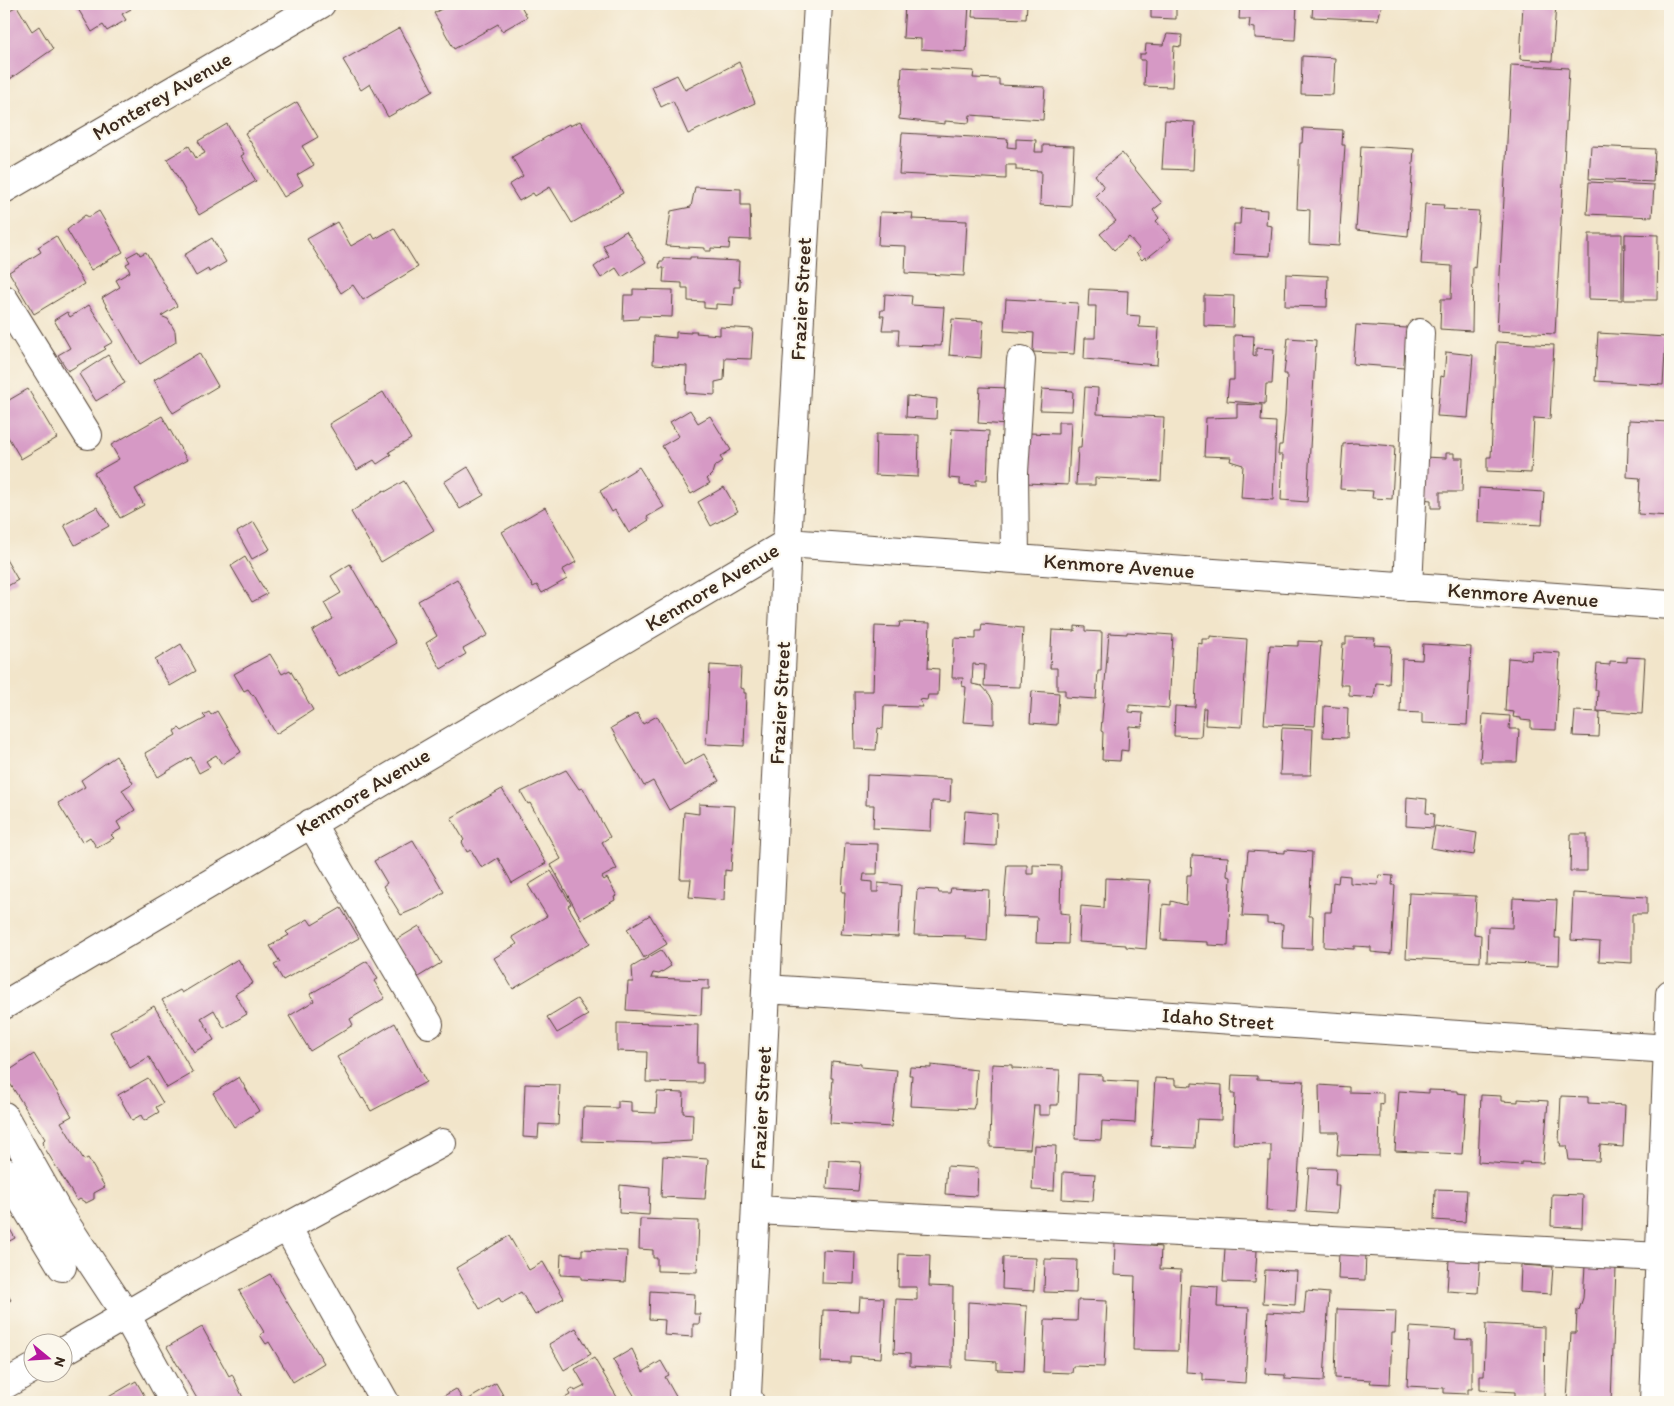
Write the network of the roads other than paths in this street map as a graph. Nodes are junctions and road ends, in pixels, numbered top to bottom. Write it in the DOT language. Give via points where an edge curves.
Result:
graph roads {
  1 [pos="321,4"];
  2 [pos="818,4"];
  3 [pos="4,189"];
  4 [pos="4,299"];
  5 [pos="1420,333"];
  6 [pos="1021,360"];
  7 [pos="88,435"];
  8 [pos="787,543"];
  9 [pos="1015,559"];
  10 [pos="1408,586"];
  11 [pos="1670,605"];
  12 [pos="311,823"];
  13 [pos="766,989"];
  14 [pos="1670,994"];
  15 [pos="4,1004"];
  16 [pos="429,1024"];
  17 [pos="1669,1049"];
  18 [pos="4,1116"];
  19 [pos="442,1143"];
  20 [pos="4,1171"];
  21 [pos="756,1210"];
  22 [pos="287,1227"];
  23 [pos="1660,1257"];
  24 [pos="62,1267"];
  25 [pos="126,1315"];
  26 [pos="72,1346"];
  27 [pos="22,1375"];
  28 [pos="4,1385"];
  29 [pos="174,1402"];
  30 [pos="385,1402"];
  31 [pos="750,1402"];
  32 [pos="1654,1402"];
  1 -- 3 [label="street, Monterey Avenue"];
  2 -- 8 [label="street, Frazier Street"];
  4 -- 7 [label="street"];
  5 -- 10 [label="street"];
  6 -- 9 [label="street" via="1014,472"];
  8 -- 9 [label="street, Kenmore Avenue"];
  8 -- 12 [label="street, Kenmore Avenue"];
  8 -- 13 [label="street, Frazier Street"];
  9 -- 10 [label="street, Kenmore Avenue"];
  10 -- 11 [label="street, Kenmore Avenue"];
  12 -- 15 [label="street, Kenmore Avenue"];
  12 -- 16 [label="street"];
  13 -- 17 [label="street, Idaho Street"];
  13 -- 21 [label="street, Frazier Street"];
  14 -- 17 [label="street"];
  17 -- 23 [label="street"];
  18 -- 25 [label="street" via="58,1212"];
  19 -- 22 [label="street"];
  20 -- 24 [label="street"];
  21 -- 23 [label="street"];
  21 -- 31 [label="street, Frazier Street"];
  22 -- 25 [label="street"];
  22 -- 30 [label="street"];
  23 -- 32 [label="street"];
  25 -- 26 [label="street"];
  25 -- 29 [label="street"];
  27 -- 28 [label="street"];
}
